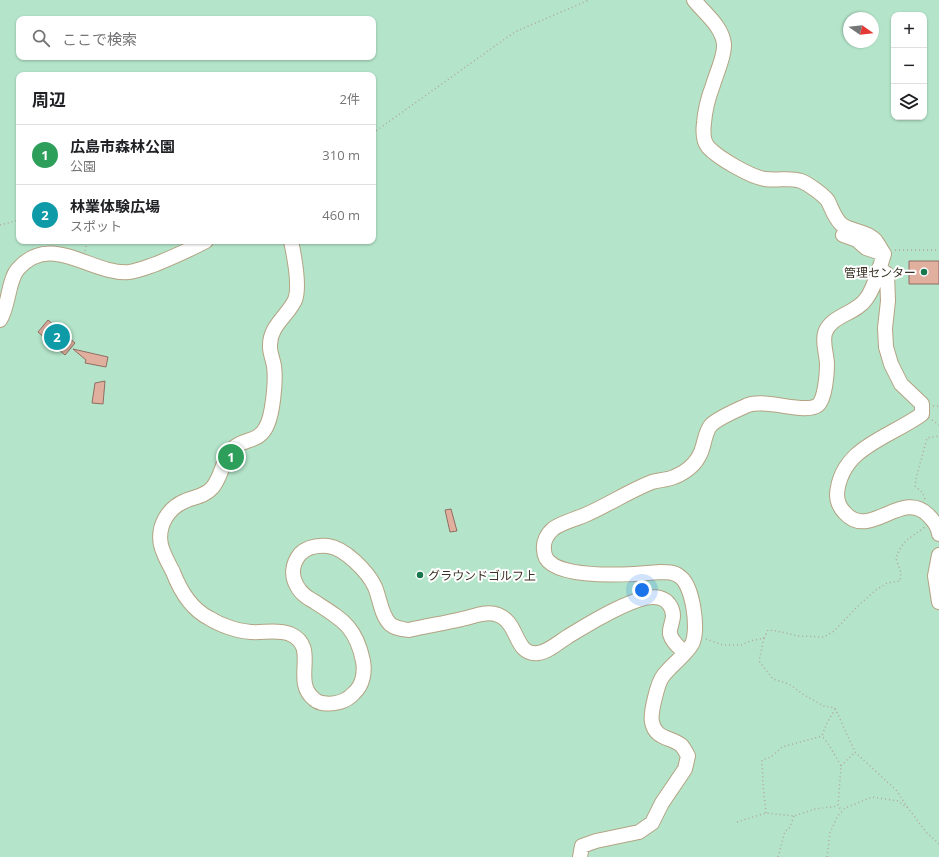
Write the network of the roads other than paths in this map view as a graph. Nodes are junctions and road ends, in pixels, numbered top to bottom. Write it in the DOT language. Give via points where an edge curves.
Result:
graph roads {
  1 [pos="694,0"];
  2 [pos="200,244"];
  3 [pos="292,244"];
  4 [pos="879,268"];
  5 [pos="0,320"];
  6 [pos="936,528"];
  7 [pos="939,555"];
  8 [pos="939,602"];
  9 [pos="685,653"];
  10 [pos="580,857"];
  1 -- 4 [label="street" via="720,31 724,45 705,118 703,133 707,145 725,161 750,174 764,179 786,178 808,184 827,199 832,213 841,223 850,230 862,232 874,239 884,254"];
  2 -- 5 [label="street" via="176,256 130,272 111,270 53,252 40,254 17,269"];
  3 -- 9 [label="street" via="296,298 273,329 270,346 274,368 273,397 270,418 265,430 228,454 211,490 172,509 160,534 161,546 177,583 200,613 230,627 250,632 278,631 297,638 306,657 305,688 317,702 323,703 336,704 352,695 361,684 364,666 352,630 338,616 304,595 295,584 292,575 294,564 301,554 316,546 333,547 358,565 372,581 385,617 390,624 401,629 409,630 486,612 493,613 502,616 514,629 522,647 537,654 556,645 602,615 652,596 670,604 673,617 670,633"];
  4 -- 6 [label="street" via="887,274 885,328 886,347 891,364 901,384 922,404 922,414 853,457 843,471 838,486 839,507 850,519 858,521 873,520 903,507 918,508 926,512"];
  4 -- 9 [label="street" via="866,299 858,308 832,322 825,332 825,384 822,399 817,405 809,408 760,402 750,404 712,425 706,434 698,460 691,468 674,477 652,482 554,528 546,536 546,559 555,566 570,571 594,575 661,572 679,576 688,586 695,622 695,635"];
  7 -- 8 [label="street" via="935,576"];
  9 -- 10 [label="street" via="662,677 651,711 656,732 682,746 688,756 685,769 652,823 639,832 582,846"];
}
